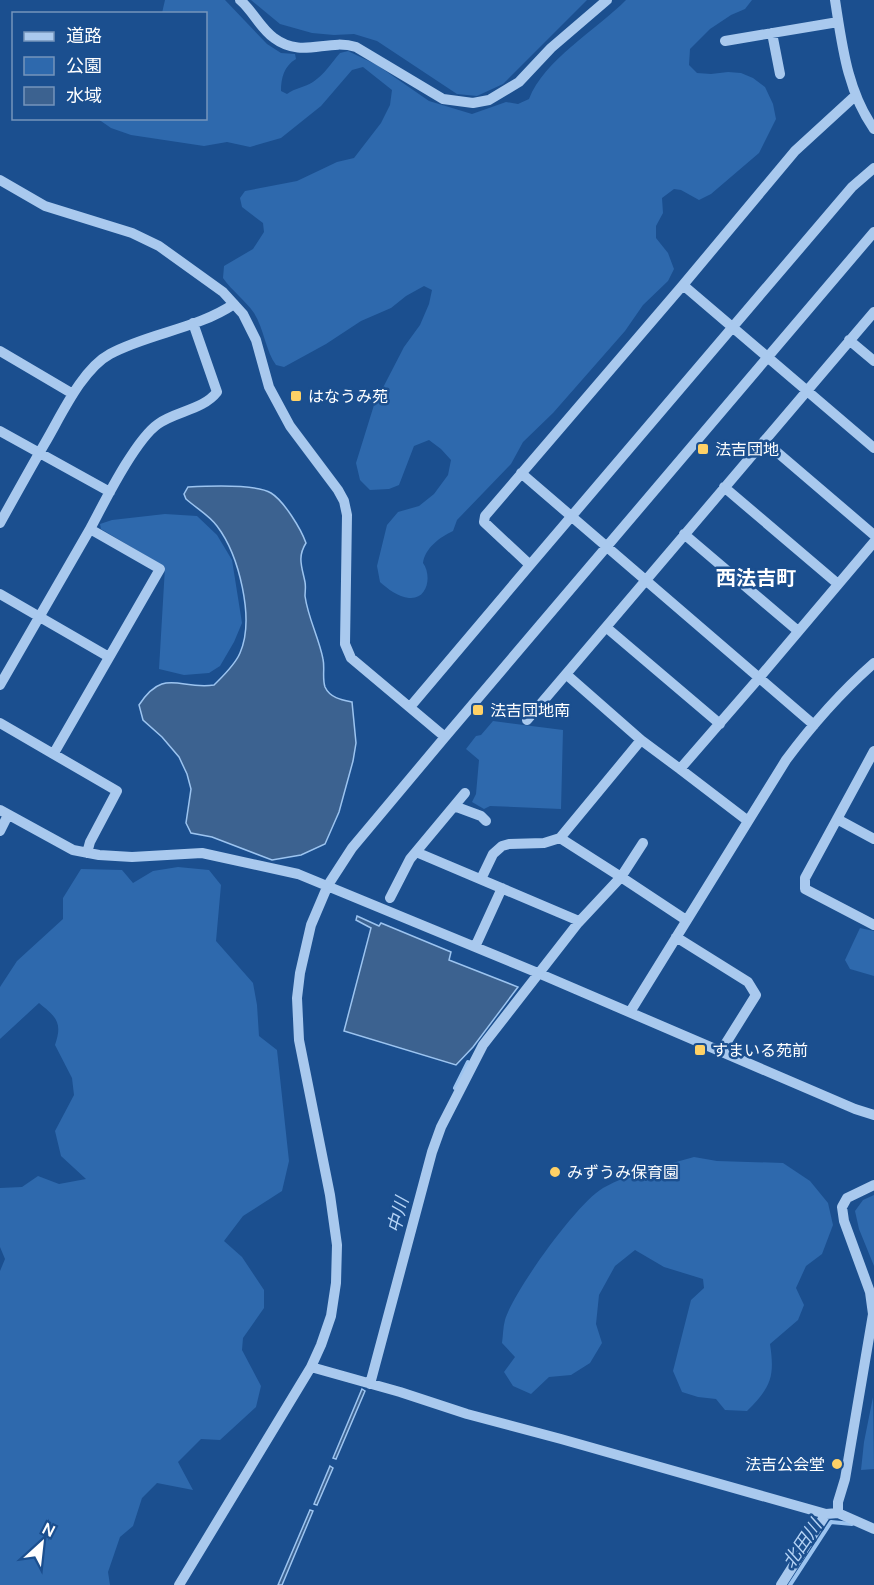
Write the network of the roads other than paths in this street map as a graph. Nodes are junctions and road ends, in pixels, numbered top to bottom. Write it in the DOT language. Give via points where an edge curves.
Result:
graph roads {
  1 [pos="240,0"];
  2 [pos="607,0"];
  3 [pos="835,0"];
  4 [pos="838,22"];
  5 [pos="772,33"];
  6 [pos="725,41"];
  7 [pos="780,74"];
  8 [pos="855,96"];
  9 [pos="874,129"];
  10 [pos="874,168"];
  11 [pos="0,180"];
  12 [pos="874,232"];
  13 [pos="683,285"];
  14 [pos="234,304"];
  15 [pos="874,312"];
  16 [pos="193,323"];
  17 [pos="732,327"];
  18 [pos="849,340"];
  19 [pos="0,351"];
  20 [pos="768,358"];
  21 [pos="874,362"];
  22 [pos="806,390"];
  23 [pos="73,394"];
  24 [pos="0,431"];
  25 [pos="764,441"];
  26 [pos="874,448"];
  27 [pos="40,453"];
  28 [pos="521,473"];
  29 [pos="724,487"];
  30 [pos="110,492"];
  31 [pos="2,516"];
  32 [pos="571,517"];
  33 [pos="90,529"];
  34 [pos="684,534"];
  35 [pos="874,535"];
  36 [pos="874,542"];
  37 [pos="606,548"];
  38 [pos="530,565"];
  39 [pos="645,580"];
  40 [pos="838,584"];
  41 [pos="0,594"];
  42 [pos="39,617"];
  43 [pos="607,628"];
  44 [pos="798,631"];
  45 [pos="109,657"];
  46 [pos="874,663"];
  47 [pos="567,675"];
  48 [pos="759,678"];
  49 [pos="0,684"];
  50 [pos="410,707"];
  51 [pos="527,720"];
  52 [pos="0,723"];
  53 [pos="720,724"];
  54 [pos="814,725"];
  55 [pos="445,737"];
  56 [pos="641,740"];
  57 [pos="874,751"];
  58 [pos="54,753"];
  59 [pos="680,769"];
  60 [pos="465,793"];
  61 [pos="454,806"];
  62 [pos="4,812"];
  63 [pos="837,819"];
  64 [pos="486,820"];
  65 [pos="748,821"];
  66 [pos="0,831"];
  67 [pos="560,838"];
  68 [pos="874,839"];
  69 [pos="643,843"];
  70 [pos="416,852"];
  71 [pos="87,853"];
  72 [pos="621,877"];
  73 [pos="481,879"];
  74 [pos="328,885"];
  75 [pos="502,888"];
  76 [pos="390,898"];
  77 [pos="686,920"];
  78 [pos="579,921"];
  79 [pos="874,925"];
  80 [pos="676,937"];
  81 [pos="475,947"];
  82 [pos="537,973"];
  83 [pos="630,1012"];
  84 [pos="721,1051"];
  85 [pos="874,1115"];
  86 [pos="874,1185"];
  87 [pos="311,1367"];
  88 [pos="367,1383"];
  89 [pos="838,1513"];
  90 [pos="826,1514"];
  91 [pos="874,1529"];
  92 [pos="179,1585"];
  93 [pos="781,1585"];
  1 -- 2 [label="street" via="273,38 292,48 356,46 443,99 473,103 489,100 519,82 551,48"];
  3 -- 4 [label="street"];
  4 -- 5 [label="street"];
  4 -- 8 [label="street"];
  5 -- 6 [label="street"];
  5 -- 7 [label="street"];
  8 -- 9 [label="street"];
  8 -- 13 [label="street" via="795,150"];
  10 -- 17 [label="street" via="852,187"];
  11 -- 14 [label="street" via="45,206 132,233 159,246"];
  12 -- 20 [label="street"];
  13 -- 17 [label="street"];
  13 -- 28 [label="street"];
  14 -- 16 [label="street"];
  14 -- 50 [label="street" via="256,340 269,387 290,426 344,501 345,644 351,658"];
  15 -- 18 [label="street"];
  16 -- 23 [label="street" via="108,355"];
  16 -- 30 [label="street" via="218,392 210,401 155,426"];
  17 -- 20 [label="street"];
  17 -- 32 [label="street"];
  18 -- 21 [label="street"];
  18 -- 22 [label="street"];
  19 -- 23 [label="street"];
  20 -- 22 [label="street"];
  20 -- 37 [label="street"];
  22 -- 25 [label="street"];
  22 -- 26 [label="street"];
  23 -- 27 [label="street"];
  24 -- 27 [label="street"];
  25 -- 29 [label="street"];
  25 -- 35 [label="street"];
  27 -- 30 [label="street"];
  27 -- 31 [label="street"];
  28 -- 32 [label="street"];
  28 -- 38 [label="street" via="484,522"];
  29 -- 34 [label="street"];
  29 -- 40 [label="street"];
  30 -- 33 [label="street"];
  32 -- 37 [label="street"];
  32 -- 38 [label="street"];
  33 -- 42 [label="street"];
  33 -- 45 [label="street" via="160,569"];
  34 -- 39 [label="street"];
  34 -- 44 [label="street"];
  36 -- 40 [label="street"];
  37 -- 39 [label="street"];
  37 -- 55 [label="street"];
  38 -- 50 [label="street"];
  39 -- 43 [label="street"];
  39 -- 48 [label="street"];
  40 -- 44 [label="street"];
  41 -- 42 [label="street"];
  42 -- 45 [label="street"];
  42 -- 49 [label="street"];
  43 -- 47 [label="street"];
  43 -- 53 [label="street"];
  44 -- 48 [label="street"];
  45 -- 58 [label="street"];
  46 -- 54 [label="street"];
  47 -- 51 [label="street"];
  47 -- 56 [label="street"];
  48 -- 53 [label="street"];
  48 -- 54 [label="street"];
  50 -- 55 [label="street"];
  52 -- 58 [label="street"];
  53 -- 59 [label="street"];
  54 -- 65 [label="street" via="786,760"];
  55 -- 74 [label="street" via="352,848"];
  56 -- 59 [label="street"];
  56 -- 67 [label="street"];
  57 -- 63 [label="street"];
  58 -- 71 [label="street" via="117,791"];
  59 -- 65 [label="street"];
  60 -- 61 [label="street"];
  61 -- 64 [label="street"];
  61 -- 70 [label="street"];
  62 -- 66 [label="street"];
  62 -- 71 [label="street" via="74,850"];
  63 -- 68 [label="street"];
  63 -- 79 [label="street" via="805,878 805,889"];
  65 -- 77 [label="street"];
  67 -- 72 [label="street"];
  67 -- 73 [label="street" via="502,846 493,854"];
  69 -- 72 [label="street"];
  70 -- 73 [label="street"];
  70 -- 76 [label="street"];
  71 -- 74 [label="street" via="202,853 298,874"];
  72 -- 77 [label="street"];
  72 -- 78 [label="street"];
  73 -- 75 [label="street"];
  74 -- 81 [label="street"];
  74 -- 87 [label="street" via="308,935 297,998 299,1040 337,1245 333,1308"];
  75 -- 78 [label="street"];
  75 -- 81 [label="street"];
  77 -- 80 [label="street"];
  78 -- 82 [label="street"];
  80 -- 83 [label="street"];
  80 -- 84 [label="street" via="748,982 756,995"];
  81 -- 82 [label="street"];
  82 -- 83 [label="street"];
  82 -- 88 [label="street" via="483,1045 441,1127"];
  83 -- 84 [label="street"];
  84 -- 85 [label="street"];
  86 -- 89 [label="street" via="847,1198 842,1208 870,1292 873,1314"];
  87 -- 88 [label="street"];
  87 -- 92 [label="street"];
  88 -- 90 [label="street"];
  89 -- 90 [label="street"];
  89 -- 91 [label="street"];
  90 -- 93 [label="street"];
}
